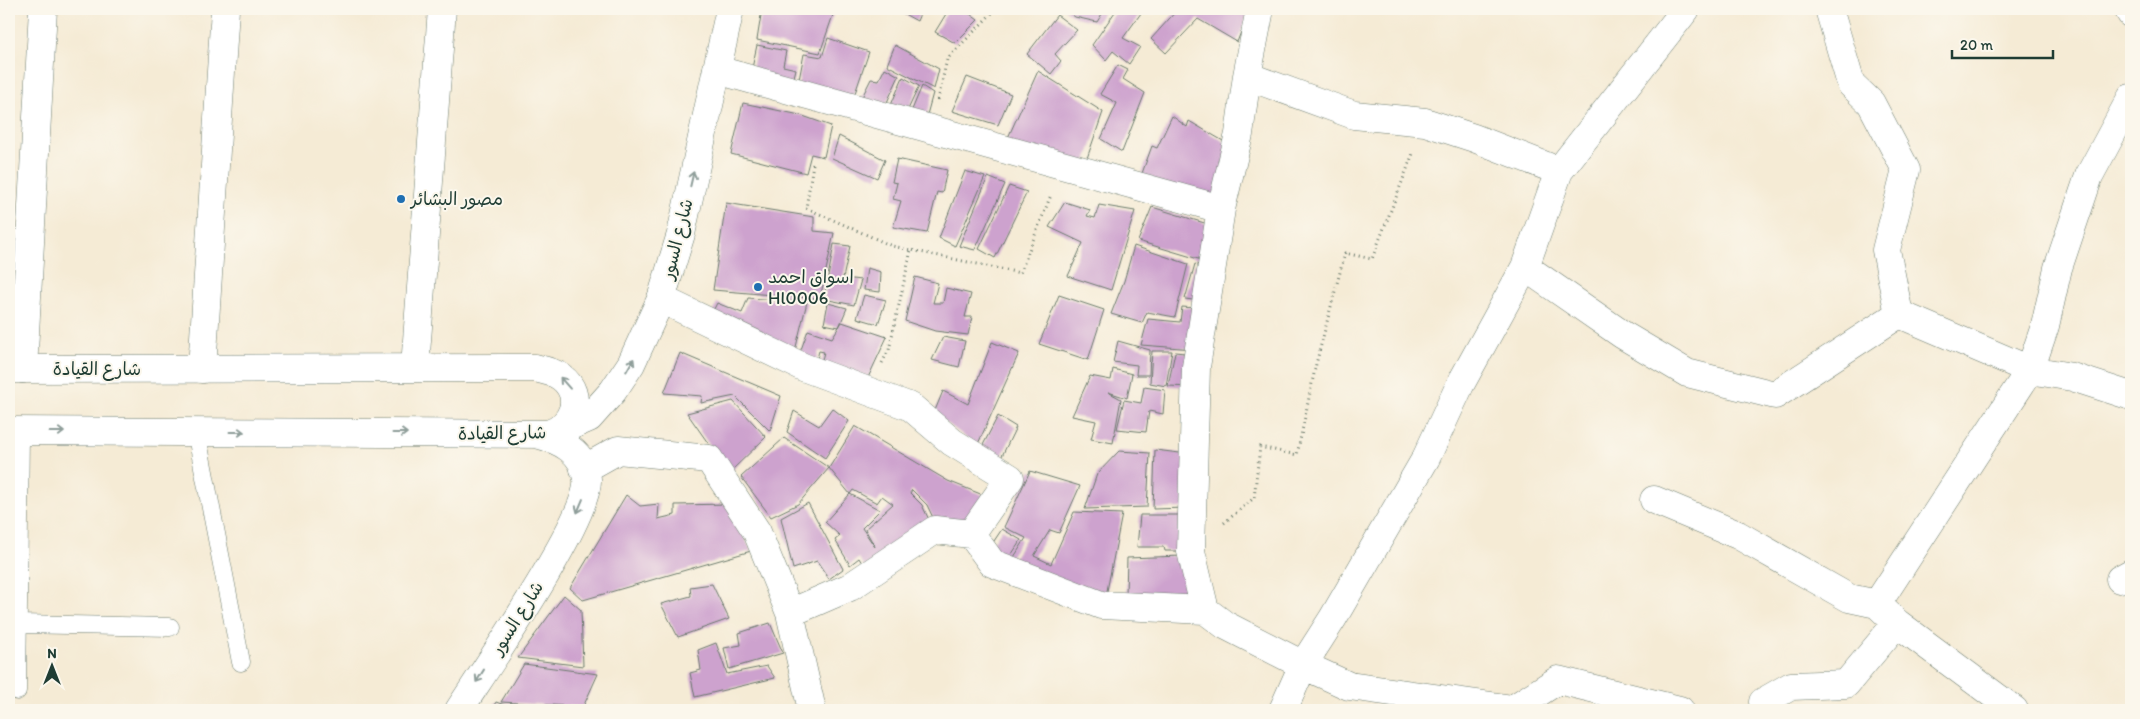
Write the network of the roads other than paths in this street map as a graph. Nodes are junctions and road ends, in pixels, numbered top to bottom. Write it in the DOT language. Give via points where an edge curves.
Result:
graph roads {
  1 [pos="43,9"];
  2 [pos="225,9"];
  3 [pos="442,9"];
  4 [pos="730,9"];
  5 [pos="1260,9"];
  6 [pos="1686,9"];
  7 [pos="1830,9"];
  8 [pos="2128,9"];
  9 [pos="2131,14"];
  10 [pos="717,70"];
  11 [pos="1247,76"];
  12 [pos="2131,98"];
  13 [pos="1559,171"];
  14 [pos="1221,209"];
  15 [pos="1525,267"];
  16 [pos="661,299"];
  17 [pos="1900,314"];
  18 [pos="414,367"];
  19 [pos="16,369"];
  20 [pos="202,369"];
  21 [pos="2030,370"];
  22 [pos="2131,396"];
  23 [pos="196,431"];
  24 [pos="15,432"];
  25 [pos="547,433"];
  26 [pos="584,469"];
  27 [pos="1654,500"];
  28 [pos="971,534"];
  29 [pos="1877,604"];
  30 [pos="1205,610"];
  31 [pos="790,613"];
  32 [pos="1897,623"];
  33 [pos="18,624"];
  34 [pos="170,627"];
  35 [pos="241,662"];
  36 [pos="1303,665"];
  37 [pos="17,691"];
  38 [pos="1763,702"];
  39 [pos="459,710"];
  40 [pos="812,710"];
  41 [pos="1283,710"];
  42 [pos="1680,710"];
  43 [pos="2014,710"];
  1 -- 19 [label="street"];
  2 -- 20 [label="street"];
  3 -- 18 [label="street"];
  4 -- 10 [label="street, شارع السور"];
  5 -- 11 [label="street"];
  6 -- 13 [label="street"];
  7 -- 17 [label="street" via="1851,84 1871,103 1906,170 1886,250"];
  8 -- 9 [label="street"];
  10 -- 14 [label="street"];
  16 -- 10 [label="street, شارع السور, one-way" via="681,234"];
  11 -- 13 [label="street" via="1354,115 1425,122"];
  11 -- 14 [label="street" via="1239,134"];
  12 -- 21 [label="street" via="2089,176 2058,268 2045,326"];
  13 -- 15 [label="street"];
  14 -- 30 [label="street" via="1196,367 1191,551"];
  15 -- 17 [label="street" via="1623,335 1687,373 1775,395"];
  15 -- 36 [label="street" via="1460,385 1426,458"];
  25 -- 16 [label="street, شارع السور, one-way" via="589,418 614,391 631,364"];
  16 -- 28 [label="street" via="803,367 911,407 952,442 1010,478"];
  17 -- 21 [label="street"];
  18 -- 20 [label="street, شارع القيادة"];
  25 -- 18 [label="street, شارع القيادة, one-way" via="566,424 574,405 569,385 552,372 535,368"];
  19 -- 20 [label="street, شارع القيادة"];
  21 -- 22 [label="street" via="2072,377"];
  21 -- 29 [label="street"];
  24 -- 23 [label="street, شارع القيادة, one-way"];
  23 -- 25 [label="street, شارع القيادة, one-way"];
  23 -- 35 [label="lane"];
  24 -- 33 [label="lane"];
  25 -- 26 [label="street" via="572,450"];
  26 -- 31 [label="street" via="618,450 709,459 757,532"];
  26 -- 39 [label="street, شارع السور, one-way" via="586,488 582,504 554,558"];
  27 -- 29 [label="street" via="1738,534 1848,598"];
  28 -- 30 [label="street" via="992,563 1101,605"];
  28 -- 31 [label="street" via="935,530 850,587"];
  29 -- 32 [label="street"];
  30 -- 36 [label="street" via="1225,625"];
  31 -- 40 [label="street"];
  32 -- 38 [label="street" via="1846,684 1791,686"];
  32 -- 43 [label="street"];
  33 -- 34 [label="lane"];
  33 -- 37 [label="lane"];
  36 -- 41 [label="street"];
  36 -- 42 [label="street" via="1349,686 1514,709 1558,680"];
}
